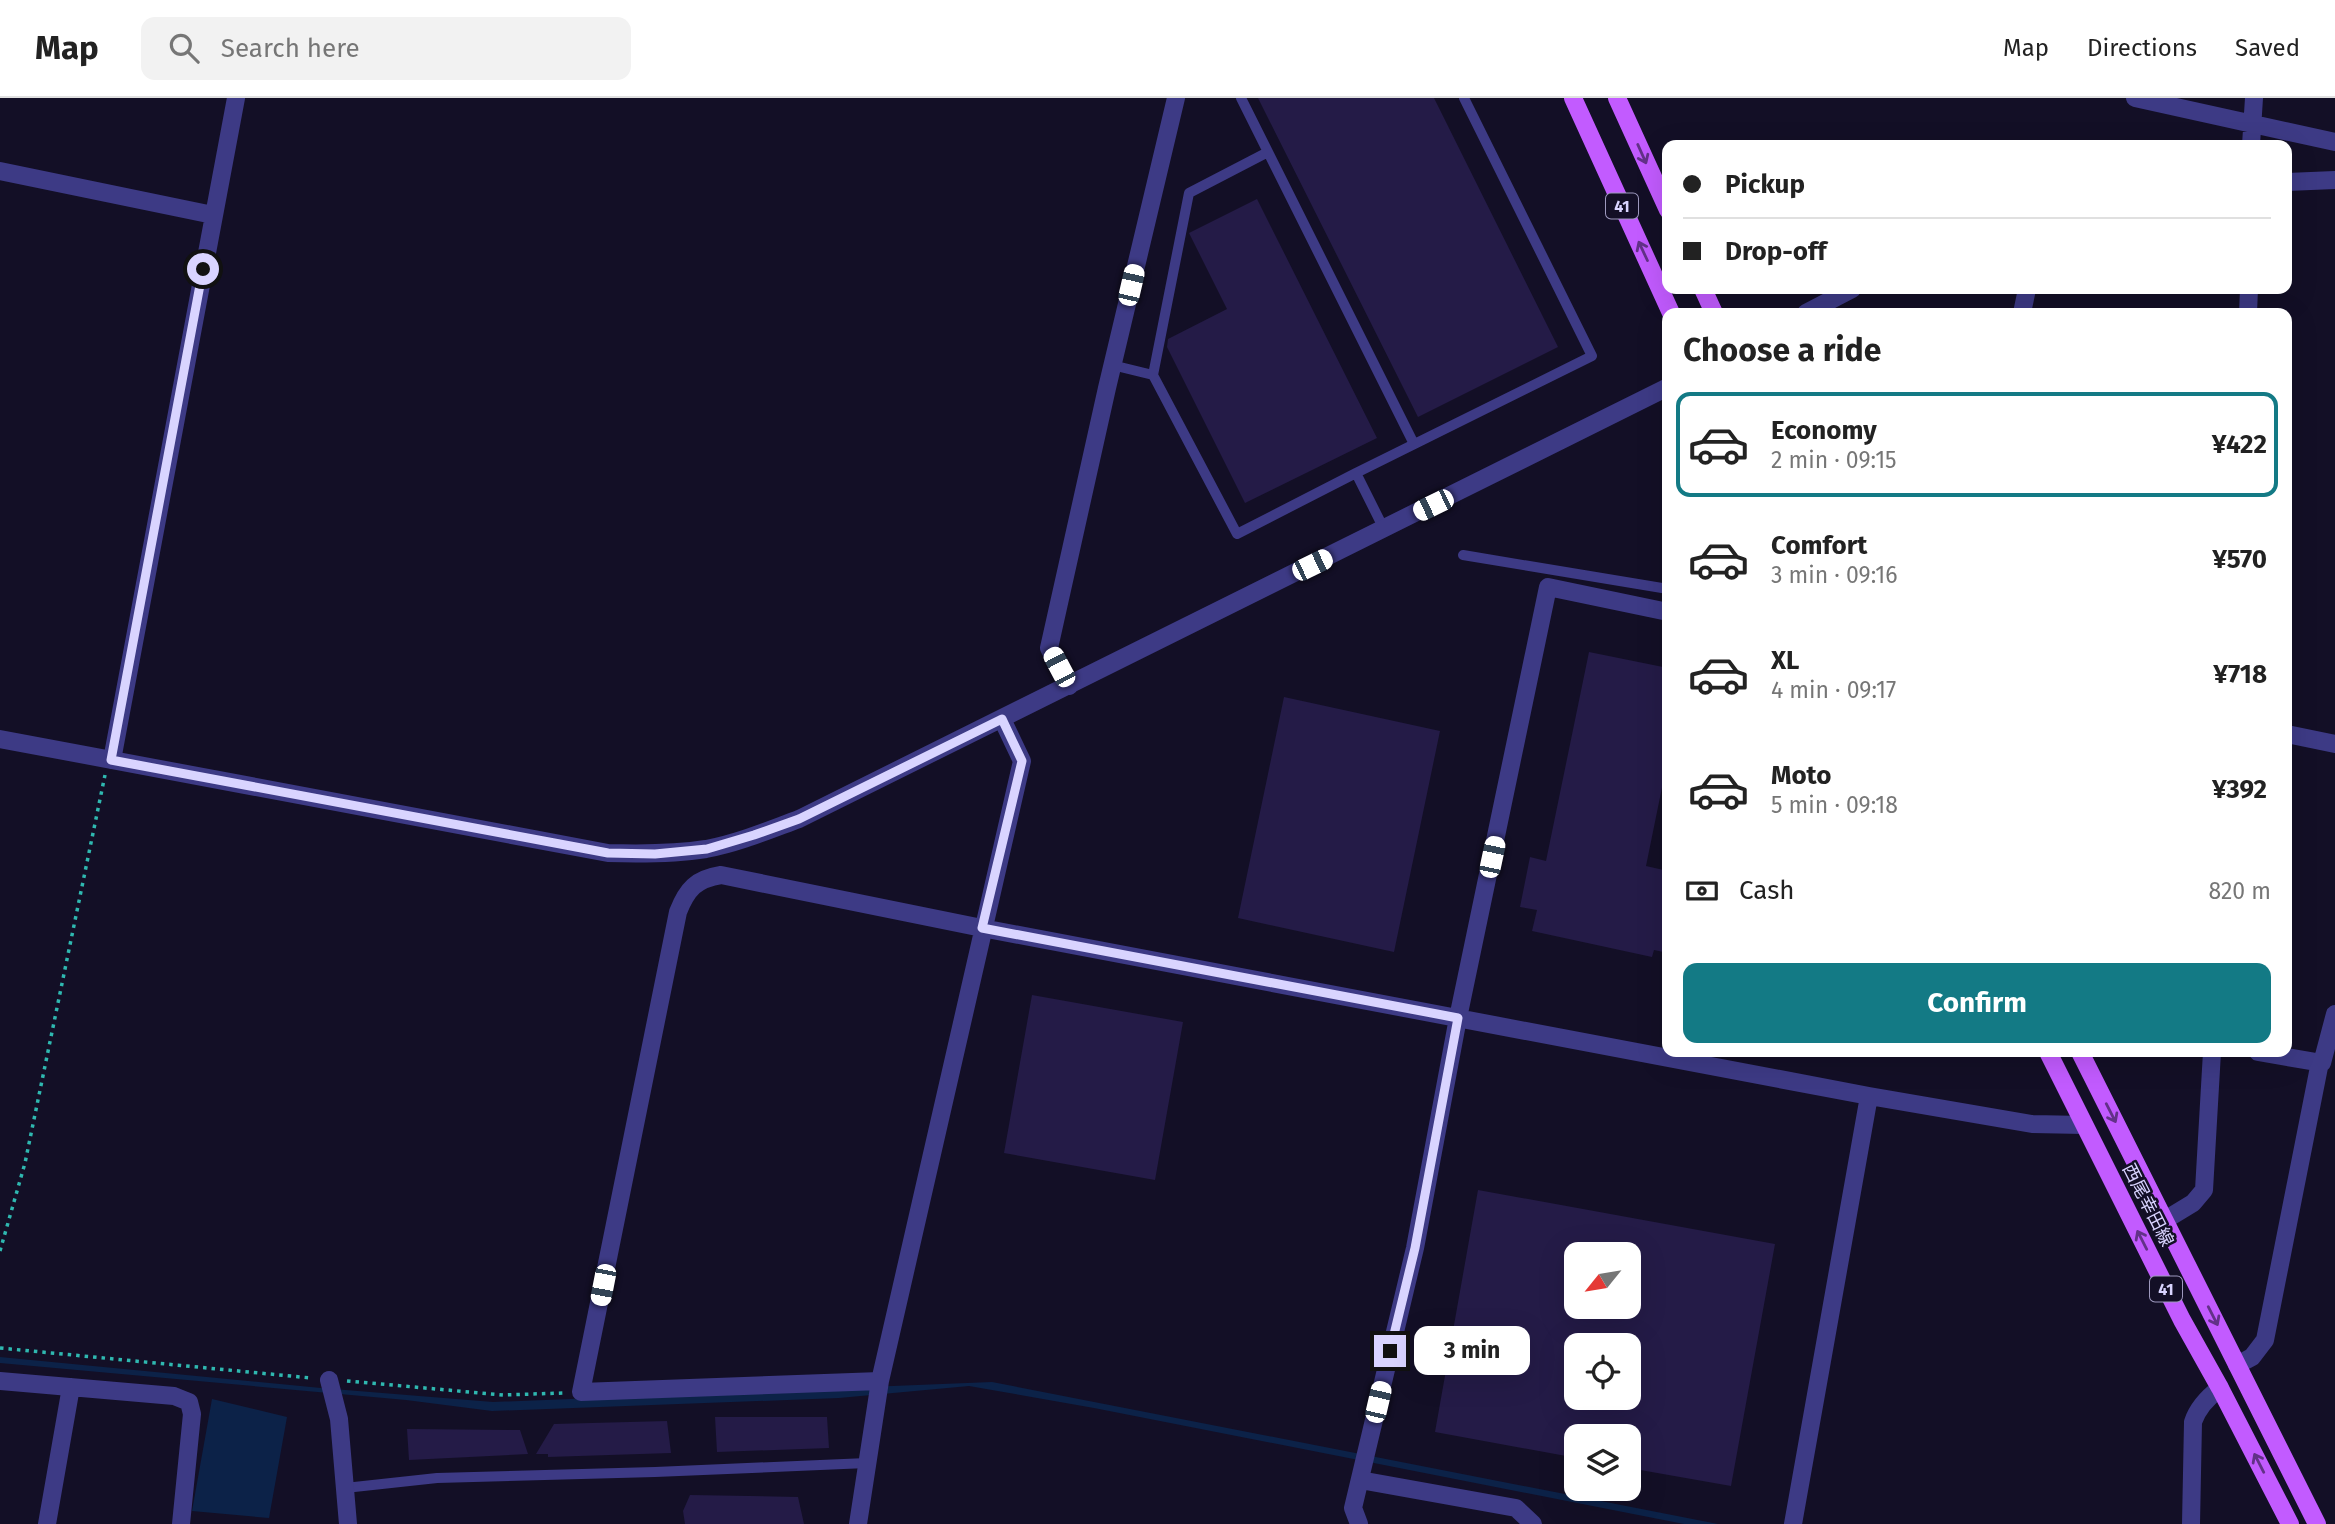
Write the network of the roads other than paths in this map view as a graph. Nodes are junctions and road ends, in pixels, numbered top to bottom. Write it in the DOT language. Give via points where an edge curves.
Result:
graph roads {
  1 [pos="236,98"];
  2 [pos="1175,98"];
  3 [pos="1241,98"];
  4 [pos="1464,98"];
  5 [pos="1573,98"];
  6 [pos="1617,98"];
  7 [pos="2136,98"];
  8 [pos="2254,98"];
  9 [pos="2252,121"];
  10 [pos="2252,140"];
  11 [pos="2335,142"];
  12 [pos="1268,152"];
  13 [pos="0,171"];
  14 [pos="2335,180"];
  15 [pos="2292,183"];
  16 [pos="1662,197"];
  17 [pos="213,215"];
  18 [pos="1662,293"];
  19 [pos="1842,294"];
  20 [pos="1816,308"];
  21 [pos="1112,365"];
  22 [pos="1153,375"];
  23 [pos="1662,390"];
  24 [pos="1414,444"];
  25 [pos="1356,473"];
  26 [pos="1384,529"];
  27 [pos="1463,555"];
  28 [pos="1662,588"];
  29 [pos="1662,611"];
  30 [pos="1069,686"];
  31 [pos="1002,719"];
  32 [pos="2292,735"];
  33 [pos="0,739"];
  34 [pos="2335,744"];
  35 [pos="111,760"];
  36 [pos="982,928"];
  37 [pos="2335,1014"];
  38 [pos="1458,1018"];
  39 [pos="1662,1057"];
  40 [pos="1664,1057"];
  41 [pos="2050,1057"];
  42 [pos="2083,1057"];
  43 [pos="2212,1057"];
  44 [pos="2289,1057"];
  45 [pos="2320,1062"];
  46 [pos="1869,1096"];
  47 [pos="2084,1125"];
  48 [pos="2165,1220"];
  49 [pos="2237,1365"];
  50 [pos="329,1380"];
  51 [pos="0,1381"];
  52 [pos="880,1381"];
  53 [pos="71,1388"];
  54 [pos="2220,1388"];
  55 [pos="867,1463"];
  56 [pos="1360,1480"];
  57 [pos="345,1488"];
  58 [pos="47,1524"];
  59 [pos="181,1524"];
  60 [pos="348,1524"];
  61 [pos="858,1524"];
  62 [pos="1359,1524"];
  63 [pos="1533,1524"];
  64 [pos="1793,1524"];
  65 [pos="2191,1524"];
  66 [pos="2290,1524"];
  67 [pos="2317,1524"];
  1 -- 17 [label="street"];
  2 -- 21 [label="street"];
  3 -- 12 [label="lane"];
  4 -- 24 [label="lane" via="1592,356"];
  18 -- 5 [label="main road, 41, one-way"];
  6 -- 16 [label="main road, 41, one-way"];
  7 -- 9 [label="street"];
  8 -- 9 [label="street"];
  9 -- 10 [label="street"];
  9 -- 11 [label="street"];
  12 -- 22 [label="lane" via="1189,193"];
  12 -- 24 [label="lane"];
  13 -- 17 [label="street"];
  14 -- 15 [label="street"];
  17 -- 35 [label="street"];
  19 -- 20 [label="street"];
  21 -- 22 [label="lane"];
  21 -- 30 [label="street" via="1049,648"];
  22 -- 25 [label="lane" via="1237,534"];
  23 -- 26 [label="street"];
  24 -- 25 [label="lane"];
  25 -- 26 [label="lane"];
  26 -- 30 [label="street"];
  27 -- 28 [label="lane"];
  29 -- 38 [label="street" via="1548,587"];
  30 -- 31 [label="street"];
  31 -- 35 [label="street" via="799,819 707,849 655,854 608,853"];
  31 -- 36 [label="street" via="1022,761"];
  32 -- 34 [label="street"];
  33 -- 35 [label="street"];
  36 -- 38 [label="street"];
  36 -- 52 [label="street"];
  36 -- 52 [label="street" via="722,875 708,877 685,894 678,912 581,1392"];
  37 -- 45 [label="street"];
  38 -- 39 [label="street"];
  38 -- 56 [label="street" via="1415,1248"];
  40 -- 46 [label="street"];
  41 -- 47 [label="main road, 西尾幸田線 / 41"];
  42 -- 48 [label="main road, 西尾幸田線 / 41, one-way"];
  43 -- 48 [label="street" via="2204,1190 2193,1203"];
  44 -- 45 [label="street"];
  45 -- 49 [label="street" via="2265,1340 2252,1357"];
  46 -- 47 [label="street" via="2032,1124"];
  46 -- 64 [label="street"];
  54 -- 47 [label="main road, 西尾幸田線 / 41, one-way"];
  48 -- 49 [label="main road, 西尾幸田線 / 41, one-way"];
  49 -- 67 [label="main road, 西尾幸田線 / 41"];
  50 -- 57 [label="street" via="339,1419"];
  51 -- 53 [label="street"];
  52 -- 55 [label="street"];
  53 -- 58 [label="street"];
  53 -- 59 [label="street" via="174,1396 189,1402 192,1414"];
  54 -- 65 [label="street" via="2196,1412 2193,1422"];
  66 -- 54 [label="main road, 西尾幸田線 / 41, one-way"];
  55 -- 57 [label="lane" via="437,1479"];
  55 -- 61 [label="street"];
  56 -- 62 [label="street" via="1353,1508"];
  56 -- 63 [label="street" via="1516,1507"];
  57 -- 60 [label="street"];
}
